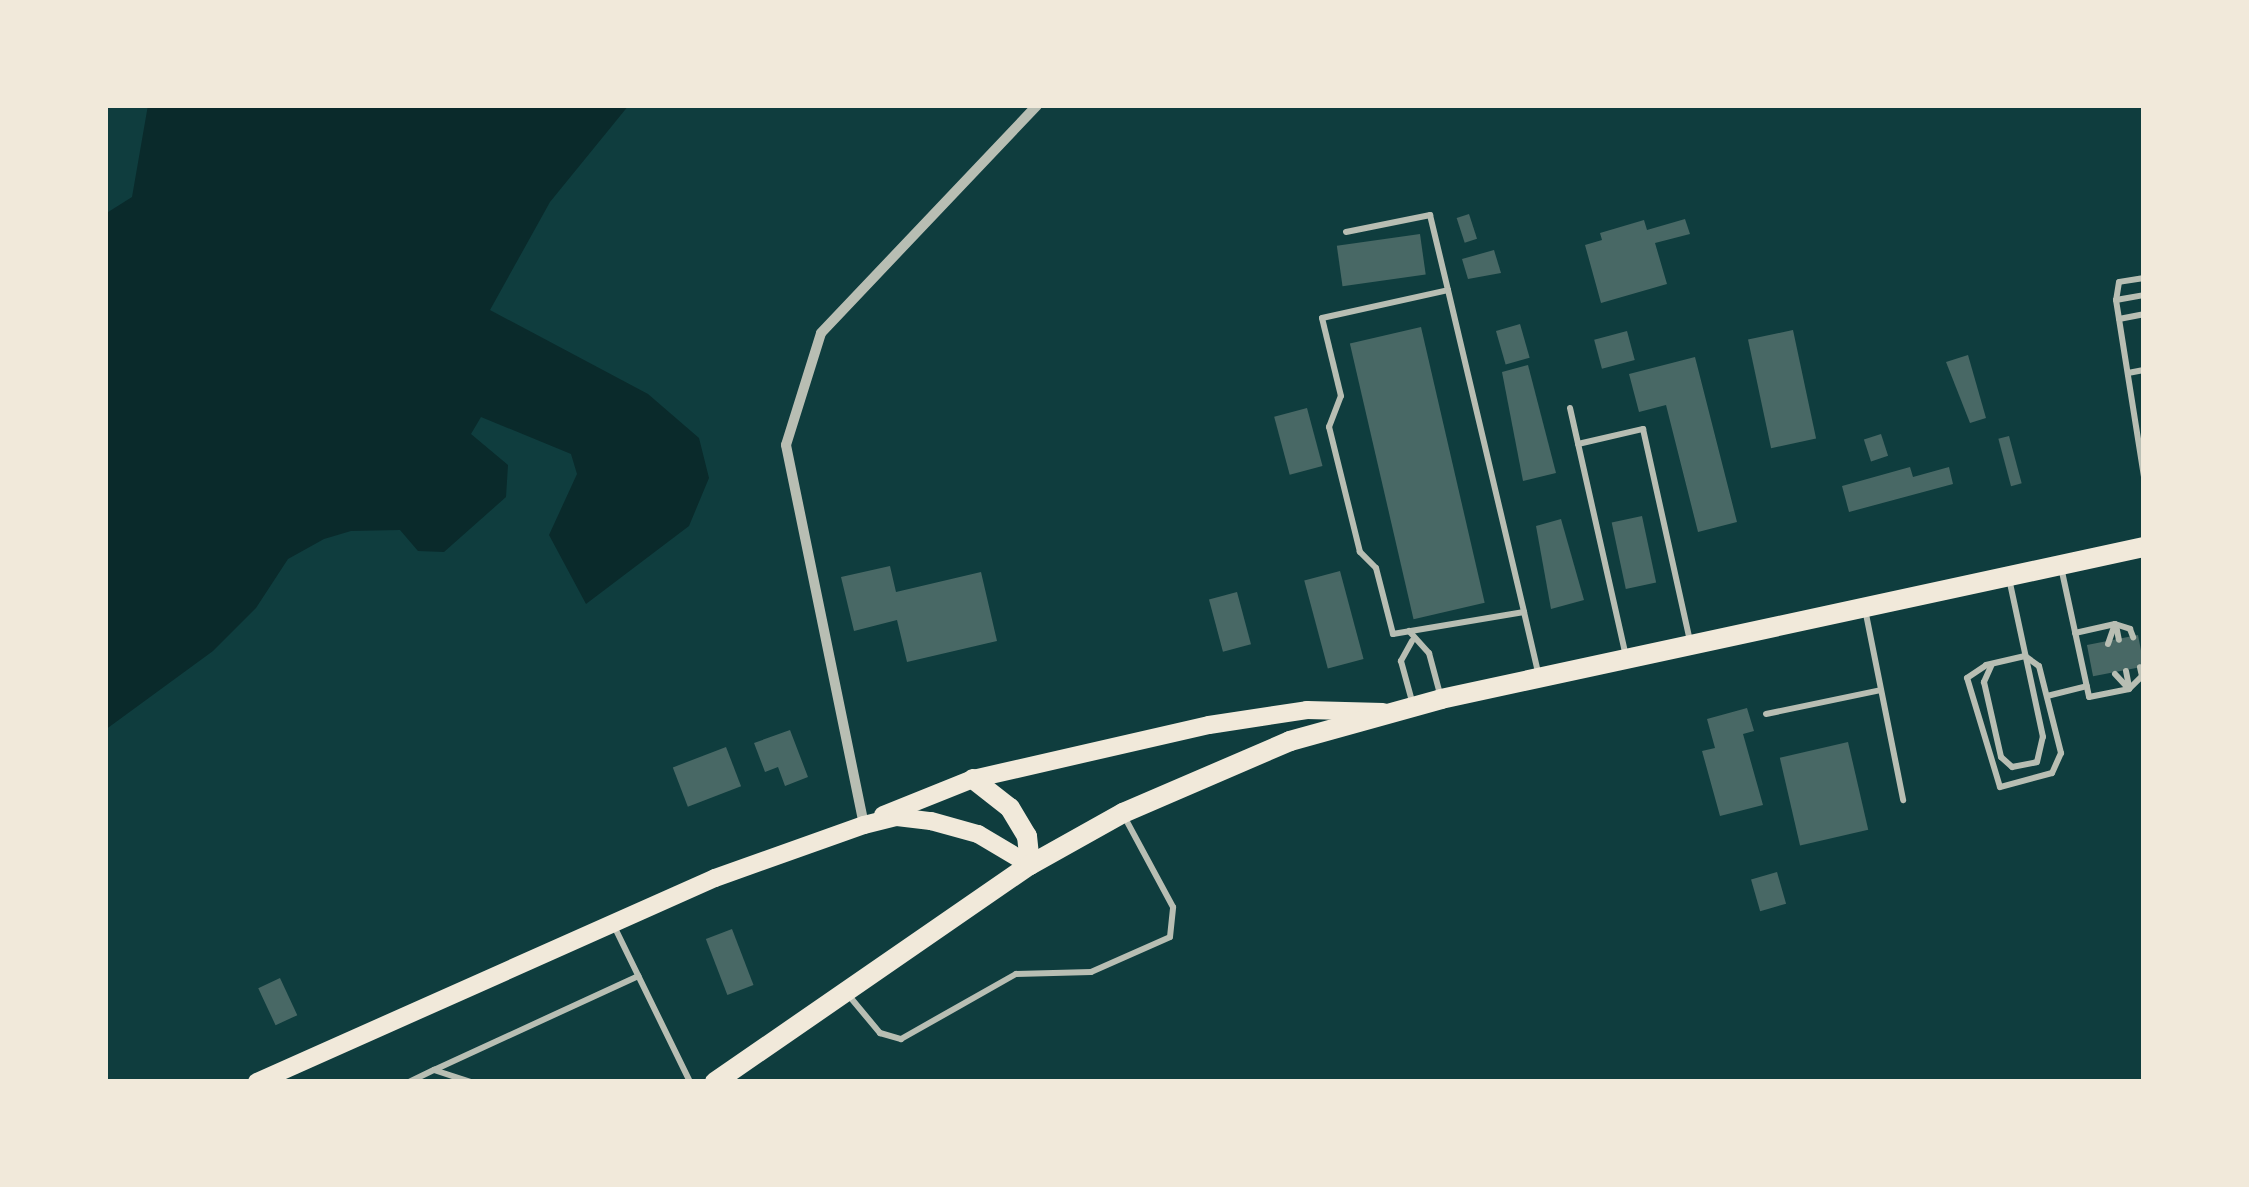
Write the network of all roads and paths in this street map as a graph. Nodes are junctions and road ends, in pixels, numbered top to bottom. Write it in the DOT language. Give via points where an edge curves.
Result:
graph roads {
  1 [pos="1037,105"];
  2 [pos="1346,232"];
  3 [pos="2144,278"];
  4 [pos="1448,290"];
  5 [pos="2144,295"];
  6 [pos="2116,300"];
  7 [pos="2144,314"];
  8 [pos="2119,319"];
  9 [pos="2144,370"];
  10 [pos="2128,373"];
  11 [pos="1570,408"];
  12 [pos="1578,444"];
  13 [pos="2144,477"];
  14 [pos="2144,547"];
  15 [pos="2060,566"];
  16 [pos="2008,577"];
  17 [pos="1865,608"];
  18 [pos="1524,612"];
  19 [pos="2115,624"];
  20 [pos="1409,631"];
  21 [pos="2076,633"];
  22 [pos="2132,637"];
  23 [pos="2120,640"];
  24 [pos="1412,641"];
  25 [pos="1691,644"];
  26 [pos="2108,644"];
  27 [pos="2025,656"];
  28 [pos="1626,658"];
  29 [pos="1992,663"];
  30 [pos="2140,667"];
  31 [pos="2126,671"];
  32 [pos="2115,674"];
  33 [pos="1540,678"];
  34 [pos="2087,686"];
  35 [pos="2129,689"];
  36 [pos="1881,690"];
  37 [pos="2046,696"];
  38 [pos="1441,699"];
  39 [pos="1406,710"];
  40 [pos="1766,714"];
  41 [pos="973,779"];
  42 [pos="1903,800"];
  43 [pos="1123,814"];
  44 [pos="864,825"];
  45 [pos="1030,865"];
  46 [pos="613,924"];
  47 [pos="638,976"];
  48 [pos="846,992"];
  49 [pos="434,1070"];
  50 [pos="256,1082"];
  51 [pos="409,1082"];
  52 [pos="471,1082"];
  53 [pos="690,1082"];
  54 [pos="714,1082"];
  1 -- 44 [label="street" via="821,333 786,445"];
  2 -- 4 [label="lane" via="1430,216"];
  3 -- 6 [label="lane" via="2119,282"];
  4 -- 18 [label="lane"];
  4 -- 20 [label="lane" via="1322,318 1341,396 1330,427 1360,552 1376,568 1393,634"];
  5 -- 6 [label="lane"];
  6 -- 8 [label="lane"];
  7 -- 8 [label="lane"];
  8 -- 10 [label="lane"];
  9 -- 10 [label="lane"];
  10 -- 13 [label="lane"];
  11 -- 12 [label="lane"];
  12 -- 25 [label="lane" via="1642,430"];
  12 -- 28 [label="lane"];
  14 -- 15 [label="main road"];
  15 -- 16 [label="main road"];
  15 -- 21 [label="lane"];
  16 -- 17 [label="main road"];
  16 -- 27 [label="lane"];
  17 -- 25 [label="main road"];
  17 -- 36 [label="lane"];
  18 -- 20 [label="lane"];
  18 -- 33 [label="lane"];
  19 -- 21 [label="lane"];
  19 -- 22 [label="lane" via="2130,629"];
  19 -- 23 [label="lane"];
  19 -- 26 [label="lane"];
  20 -- 24 [label="lane"];
  21 -- 34 [label="lane"];
  24 -- 38 [label="lane" via="1429,653"];
  24 -- 39 [label="lane" via="1401,662"];
  25 -- 28 [label="main road"];
  27 -- 29 [label="lane"];
  27 -- 29 [label="lane" via="2044,746 2037,762 2022,768 2001,757 1984,682"];
  27 -- 37 [label="lane" via="2039,666"];
  28 -- 33 [label="main road"];
  29 -- 37 [label="lane" via="1967,678 2000,787 2052,773 2061,753"];
  30 -- 35 [label="lane" via="2142,676"];
  31 -- 35 [label="lane"];
  32 -- 35 [label="lane" via="2117,684"];
  33 -- 38 [label="main road"];
  34 -- 35 [label="lane" via="2090,697"];
  34 -- 37 [label="lane"];
  36 -- 40 [label="lane"];
  36 -- 42 [label="lane"];
  38 -- 39 [label="main road"];
  39 -- 41 [label="main road" via="1307,710 1209,725"];
  39 -- 43 [label="main road" via="1290,742"];
  41 -- 44 [label="main road" via="916,797"];
  41 -- 45 [label="main road" via="1010,808 1028,836"];
  43 -- 45 [label="main road"];
  43 -- 48 [label="lane" via="1173,907 1170,937 1091,972 1016,974 901,1039 880,1033"];
  44 -- 45 [label="main road" via="897,817 931,821 978,834"];
  44 -- 46 [label="main road"];
  45 -- 48 [label="main road"];
  46 -- 47 [label="lane"];
  46 -- 50 [label="main road"];
  47 -- 49 [label="lane"];
  47 -- 53 [label="lane"];
  48 -- 54 [label="main road"];
  49 -- 51 [label="lane"];
  49 -- 52 [label="lane"];
}
